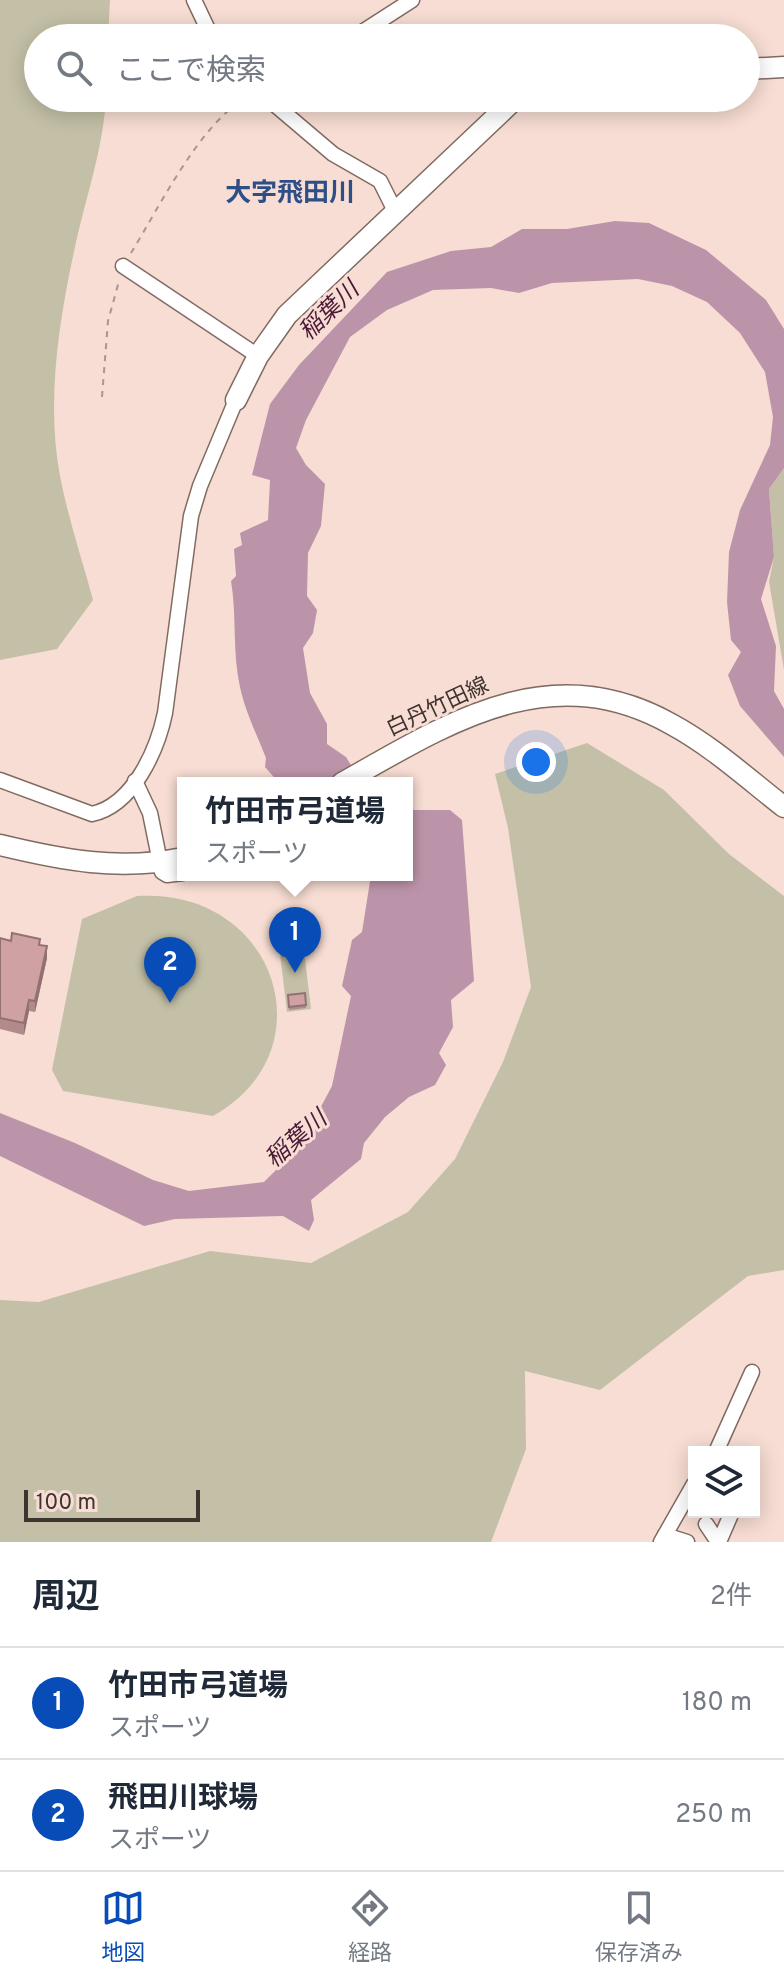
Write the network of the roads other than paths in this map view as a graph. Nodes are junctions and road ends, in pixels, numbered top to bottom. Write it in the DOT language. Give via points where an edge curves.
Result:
graph roads {
  1 [pos="194,0"];
  2 [pos="412,0"];
  3 [pos="205,24"];
  4 [pos="375,24"];
  5 [pos="784,67"];
  6 [pos="760,68"];
  7 [pos="284,112"];
  8 [pos="501,112"];
  9 [pos="396,213"];
  10 [pos="123,266"];
  11 [pos="258,356"];
  12 [pos="236,400"];
  13 [pos="353,777"];
  14 [pos="0,780"];
  15 [pos="135,781"];
  16 [pos="784,807"];
  17 [pos="0,845"];
  18 [pos="177,859"];
  19 [pos="160,863"];
  20 [pos="177,874"];
  21 [pos="752,1372"];
  22 [pos="719,1446"];
  23 [pos="688,1494"];
  24 [pos="729,1518"];
  25 [pos="706,1524"];
  26 [pos="663,1538"];
  27 [pos="687,1542"];
  28 [pos="718,1542"];
  1 -- 3 [label="street"];
  2 -- 4 [label="street"];
  5 -- 6 [label="main road"];
  7 -- 9 [label="street" via="333,154 380,181"];
  8 -- 9 [label="main road"];
  9 -- 11 [label="main road" via="287,315"];
  10 -- 11 [label="street"];
  11 -- 12 [label="main road"];
  12 -- 15 [label="street" via="191,516 165,713 159,740"];
  13 -- 16 [label="main road, 白丹竹田線" via="461,719 506,702 592,696 634,706 674,725"];
  14 -- 15 [label="street" via="92,814 114,806"];
  15 -- 19 [label="street" via="150,813"];
  17 -- 19 [label="main road" via="87,863"];
  18 -- 19 [label="main road"];
  19 -- 20 [label="street" via="162,872"];
  21 -- 22 [label="street"];
  23 -- 26 [label="street"];
  24 -- 28 [label="street"];
  25 -- 28 [label="street"];
  26 -- 27 [label="street"];
}
